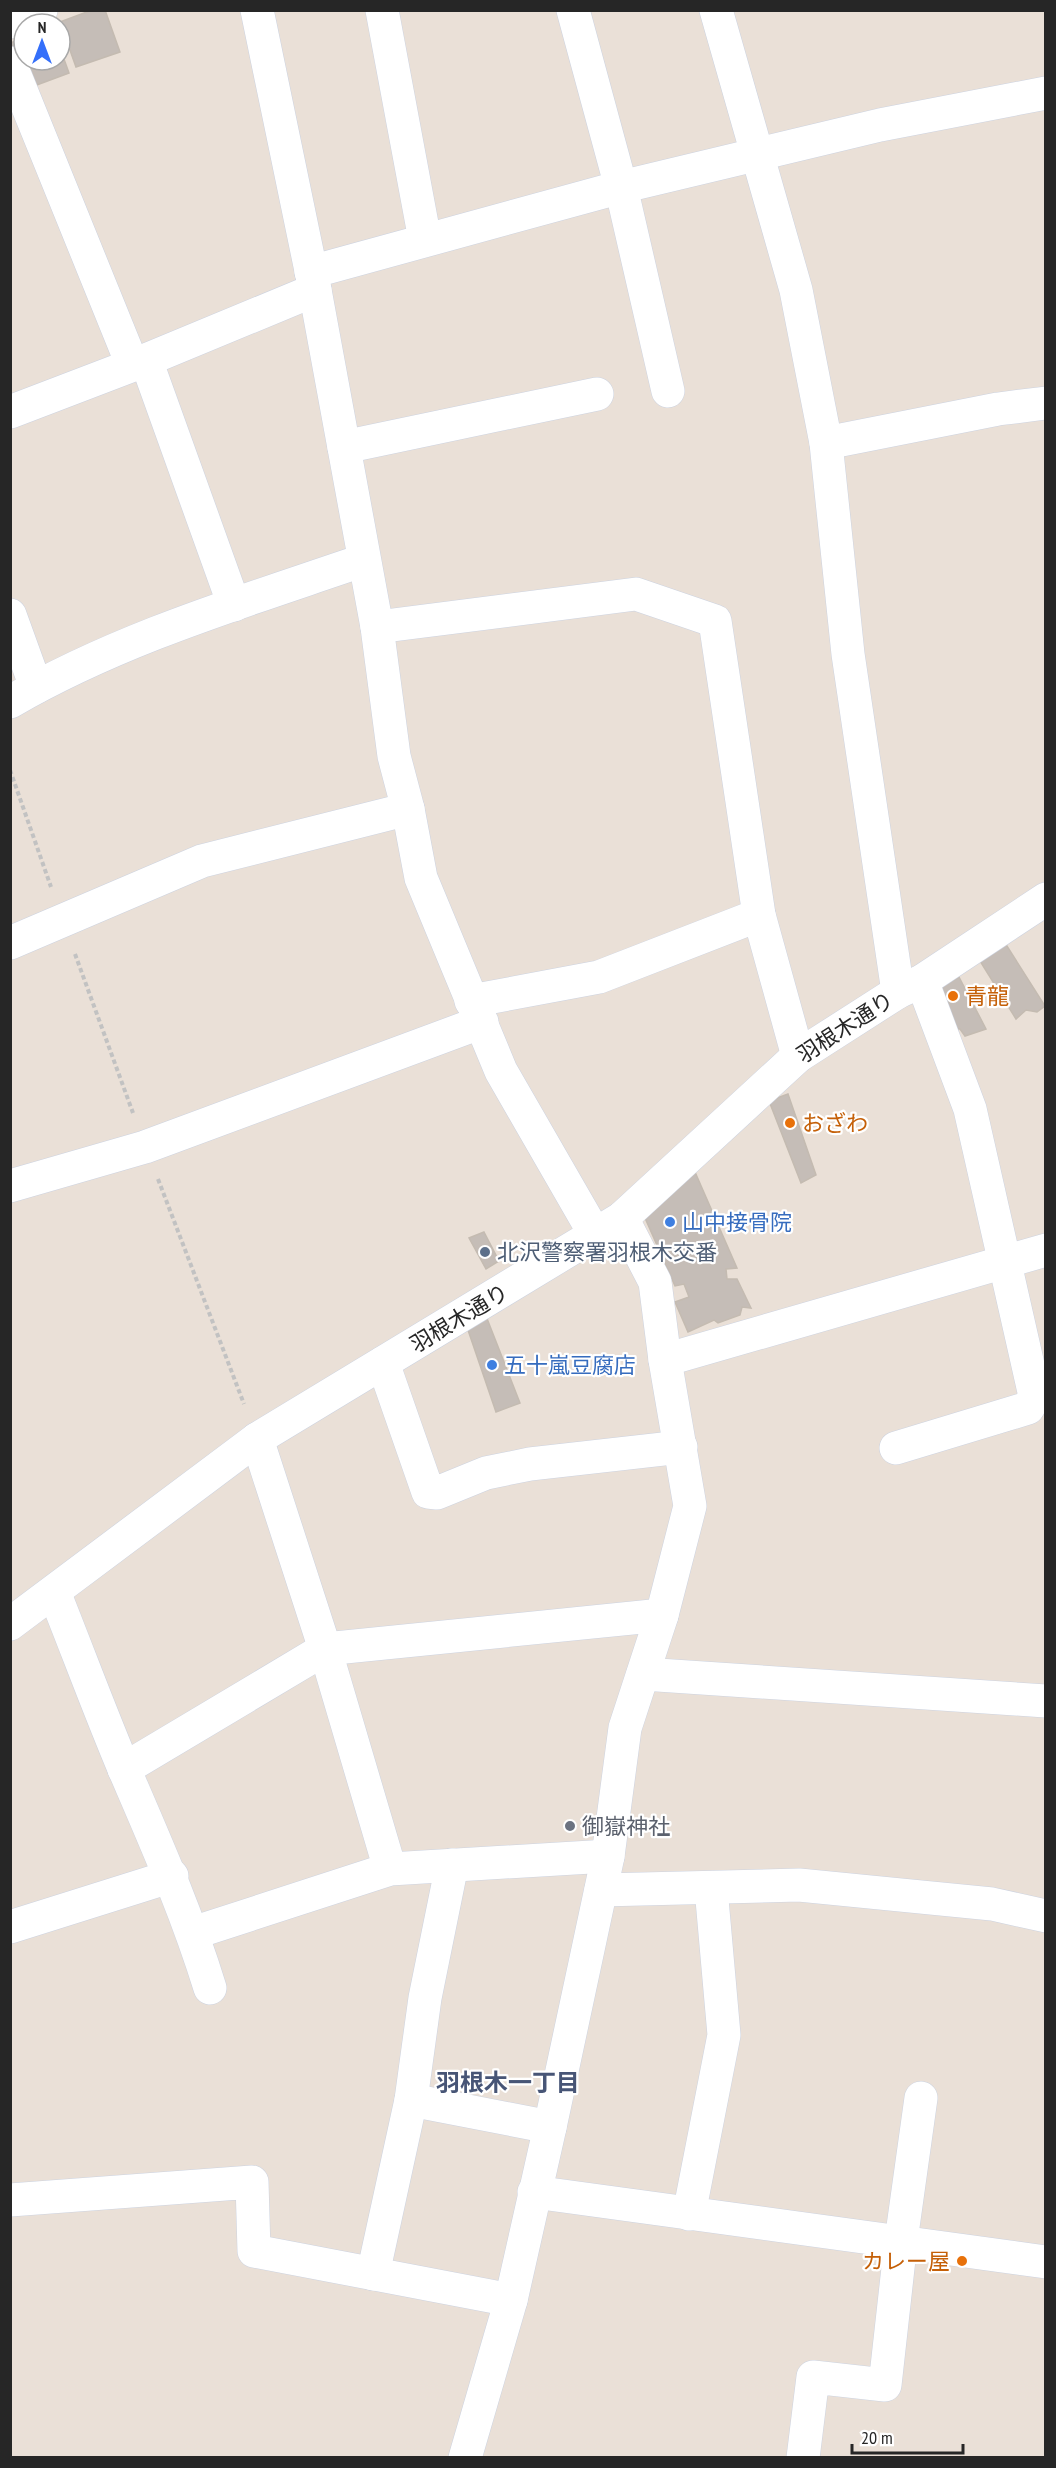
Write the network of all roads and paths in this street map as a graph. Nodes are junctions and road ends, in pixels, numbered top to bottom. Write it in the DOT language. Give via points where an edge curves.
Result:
graph roads {
  1 [pos="41,10"];
  2 [pos="257,10"];
  3 [pos="382,10"];
  4 [pos="573,10"];
  5 [pos="716,10"];
  6 [pos="10,22"];
  7 [pos="10,63"];
  8 [pos="1046,93"];
  9 [pos="758,155"];
  10 [pos="621,188"];
  11 [pos="425,240"];
  12 [pos="313,281"];
  13 [pos="139,362"];
  14 [pos="668,391"];
  15 [pos="597,394"];
  16 [pos="1046,403"];
  17 [pos="10,412"];
  18 [pos="826,442"];
  19 [pos="344,447"];
  20 [pos="364,560"];
  21 [pos="234,605"];
  22 [pos="10,615"];
  23 [pos="377,627"];
  24 [pos="23,694"];
  25 [pos="10,770"];
  26 [pos="408,809"];
  27 [pos="1046,899"];
  28 [pos="759,915"];
  29 [pos="63,922"];
  30 [pos="10,944"];
  31 [pos="910,986"];
  32 [pos="476,1012"];
  33 [pos="798,1056"];
  34 [pos="146,1147"];
  35 [pos="10,1186"];
  36 [pos="622,1218"];
  37 [pos="596,1236"];
  38 [pos="1046,1250"];
  39 [pos="1006,1260"];
  40 [pos="664,1360"];
  41 [pos="383,1363"];
  42 [pos="257,1439"];
  43 [pos="681,1447"];
  44 [pos="896,1448"];
  45 [pos="54,1592"];
  46 [pos="662,1615"];
  47 [pos="10,1624"];
  48 [pos="325,1649"];
  49 [pos="643,1674"];
  50 [pos="1046,1701"];
  51 [pos="124,1769"];
  52 [pos="608,1856"];
  53 [pos="452,1865"];
  54 [pos="390,1869"];
  55 [pos="172,1876"];
  56 [pos="711,1888"];
  57 [pos="601,1890"];
  58 [pos="1046,1916"];
  59 [pos="10,1927"];
  60 [pos="193,1933"];
  61 [pos="210,1988"];
  62 [pos="921,2098"];
  63 [pos="411,2100"];
  64 [pos="550,2127"];
  65 [pos="534,2192"];
  66 [pos="10,2200"];
  67 [pos="689,2214"];
  68 [pos="901,2241"];
  69 [pos="1046,2262"];
  70 [pos="373,2274"];
  71 [pos="511,2300"];
  72 [pos="465,2457"];
  73 [pos="803,2457"];
  1 -- 6 [label="street"];
  2 -- 12 [label="street"];
  3 -- 11 [label="street"];
  4 -- 10 [label="street"];
  5 -- 9 [label="street"];
  7 -- 13 [label="street"];
  8 -- 9 [label="street" via="880,125"];
  9 -- 10 [label="street"];
  9 -- 18 [label="street" via="796,290"];
  10 -- 11 [label="street"];
  10 -- 14 [label="street"];
  11 -- 12 [label="street"];
  12 -- 13 [label="street"];
  12 -- 19 [label="street"];
  13 -- 17 [label="street"];
  13 -- 21 [label="street"];
  15 -- 19 [label="street"];
  16 -- 18 [label="street"];
  18 -- 31 [label="street" via="848,654"];
  19 -- 20 [label="street"];
  20 -- 21 [label="street"];
  20 -- 23 [label="street"];
  21 -- 24 [label="street" via="126,644"];
  22 -- 24 [label="street"];
  23 -- 26 [label="street" via="394,756"];
  23 -- 28 [label="street" via="636,594 715,621"];
  25 -- 29 [label="path"];
  26 -- 29 [label="street" via="202,861"];
  26 -- 32 [label="street" via="421,878"];
  27 -- 31 [label="street, 羽根木通り"];
  28 -- 32 [label="street" via="599,977"];
  28 -- 33 [label="street"];
  29 -- 30 [label="street"];
  29 -- 34 [label="path"];
  31 -- 33 [label="street, 羽根木通り"];
  31 -- 39 [label="street" via="970,1109"];
  32 -- 34 [label="street"];
  32 -- 37 [label="street" via="501,1071"];
  33 -- 36 [label="street, 羽根木通り"];
  34 -- 35 [label="street"];
  34 -- 42 [label="path"];
  36 -- 37 [label="street, 羽根木通り"];
  36 -- 40 [label="street" via="656,1282"];
  37 -- 41 [label="street, 羽根木通り"];
  38 -- 39 [label="street"];
  39 -- 40 [label="street"];
  39 -- 44 [label="street" via="1035,1396 1028,1408"];
  40 -- 43 [label="street"];
  41 -- 42 [label="street, 羽根木通り"];
  41 -- 43 [label="street" via="428,1492 437,1493 486,1473 530,1464"];
  42 -- 45 [label="street, 羽根木通り"];
  42 -- 48 [label="street"];
  43 -- 46 [label="street" via="690,1506"];
  45 -- 47 [label="street, 羽根木通り"];
  45 -- 51 [label="street"];
  46 -- 48 [label="street"];
  46 -- 49 [label="street"];
  48 -- 51 [label="street"];
  48 -- 54 [label="street"];
  49 -- 50 [label="street"];
  49 -- 52 [label="street" via="625,1728"];
  51 -- 55 [label="street"];
  52 -- 53 [label="street"];
  52 -- 57 [label="street"];
  53 -- 54 [label="street"];
  53 -- 63 [label="street" via="425,1998"];
  54 -- 60 [label="street"];
  55 -- 59 [label="street"];
  55 -- 60 [label="street"];
  56 -- 57 [label="street"];
  56 -- 58 [label="street" via="799,1885 992,1904"];
  56 -- 67 [label="street" via="723,2035"];
  57 -- 64 [label="street"];
  60 -- 61 [label="street"];
  62 -- 68 [label="street"];
  63 -- 64 [label="street"];
  63 -- 70 [label="street"];
  64 -- 65 [label="street"];
  65 -- 67 [label="street"];
  65 -- 71 [label="street"];
  66 -- 70 [label="street" via="252,2182 254,2251"];
  67 -- 68 [label="street"];
  68 -- 69 [label="street"];
  68 -- 73 [label="street" via="885,2385 813,2377"];
  70 -- 71 [label="street"];
  71 -- 72 [label="street"];
}
